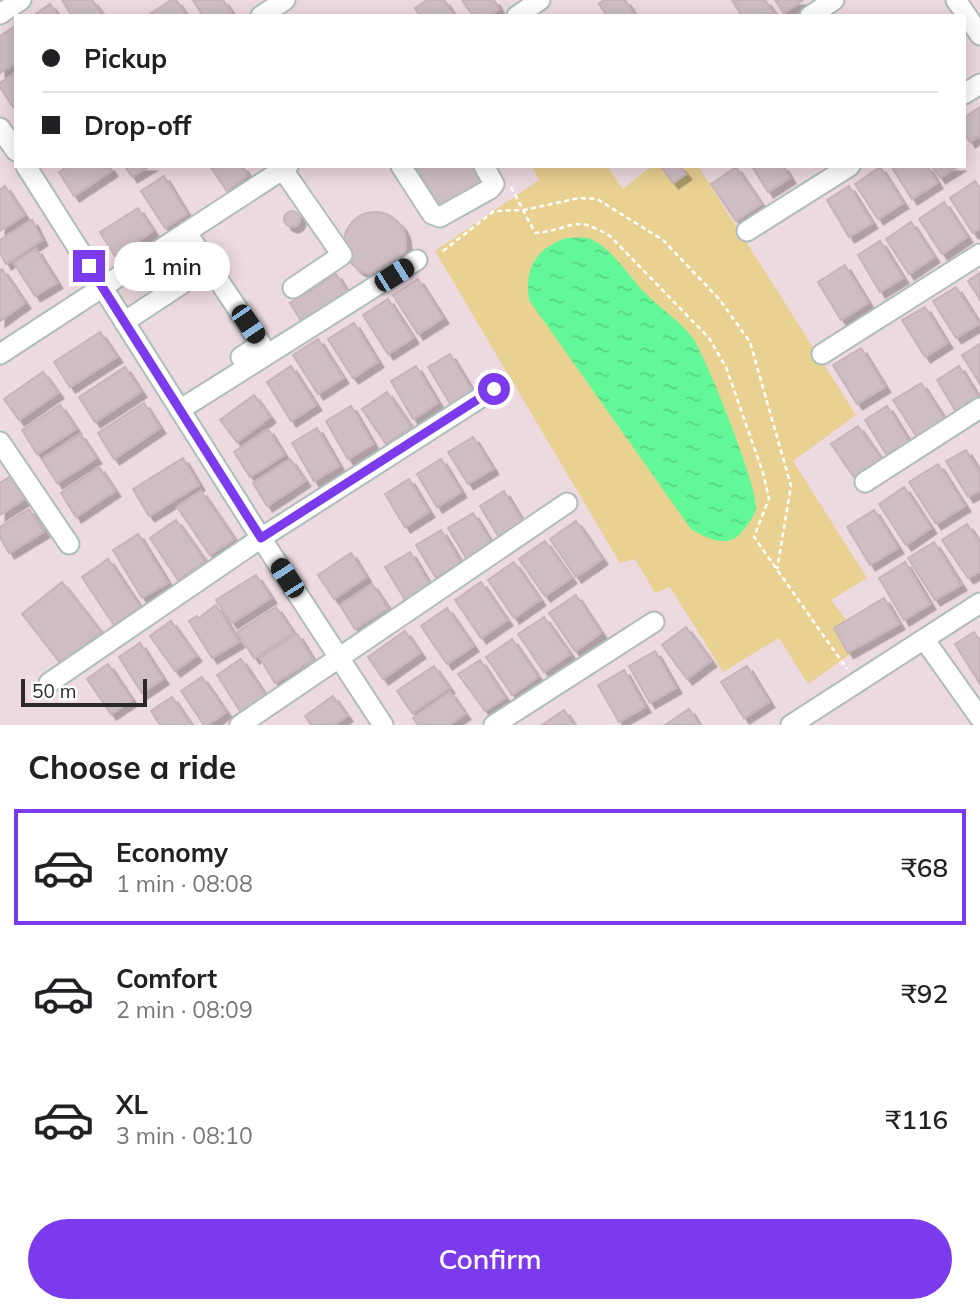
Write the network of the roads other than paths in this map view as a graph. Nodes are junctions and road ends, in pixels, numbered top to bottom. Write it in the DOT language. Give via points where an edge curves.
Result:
graph roads {
  1 [pos="21,0"];
  2 [pos="285,0"];
  3 [pos="540,0"];
  4 [pos="834,0"];
  5 [pos="0,14"];
  6 [pos="264,14"];
  7 [pos="520,14"];
  8 [pos="813,14"];
  9 [pos="966,14"];
  10 [pos="979,33"];
  11 [pos="0,128"];
  12 [pos="14,148"];
  13 [pos="27,168"];
  14 [pos="286,168"];
  15 [pos="402,168"];
  16 [pos="485,168"];
  17 [pos="847,168"];
  18 [pos="747,231"];
  19 [pos="187,233"];
  20 [pos="980,254"];
  21 [pos="418,260"];
  22 [pos="209,266"];
  23 [pos="103,288"];
  24 [pos="293,288"];
  25 [pos="124,321"];
  26 [pos="0,354"];
  27 [pos="822,354"];
  28 [pos="494,389"];
  29 [pos="178,404"];
  30 [pos="980,408"];
  31 [pos="0,442"];
  32 [pos="865,482"];
  33 [pos="567,503"];
  34 [pos="261,538"];
  35 [pos="69,544"];
  36 [pos="980,603"];
  37 [pos="654,622"];
  38 [pos="924,639"];
  39 [pos="338,657"];
  40 [pos="49,683"];
  41 [pos="980,718"];
  42 [pos="240,725"];
  43 [pos="383,725"];
  44 [pos="494,725"];
  45 [pos="791,725"];
  1 -- 5 [label="street"];
  2 -- 6 [label="street"];
  3 -- 7 [label="street"];
  4 -- 8 [label="street"];
  9 -- 10 [label="street"];
  11 -- 12 [label="street"];
  13 -- 23 [label="street"];
  14 -- 19 [label="street"];
  14 -- 24 [label="street" via="342,256"];
  15 -- 16 [label="street" via="432,214 440,217 490,189 493,179"];
  17 -- 18 [label="street"];
  19 -- 22 [label="street"];
  19 -- 23 [label="street"];
  20 -- 27 [label="street"];
  21 -- 29 [label="street"];
  22 -- 25 [label="street"];
  22 -- 29 [label="street" via="261,344"];
  23 -- 25 [label="street"];
  23 -- 26 [label="street"];
  25 -- 29 [label="street"];
  28 -- 34 [label="street"];
  29 -- 34 [label="street"];
  30 -- 32 [label="street"];
  31 -- 35 [label="street"];
  33 -- 39 [label="street"];
  34 -- 39 [label="street"];
  34 -- 40 [label="street"];
  36 -- 38 [label="street"];
  37 -- 44 [label="street"];
  38 -- 41 [label="street"];
  38 -- 45 [label="street"];
  39 -- 42 [label="street"];
  39 -- 43 [label="street"];
}
